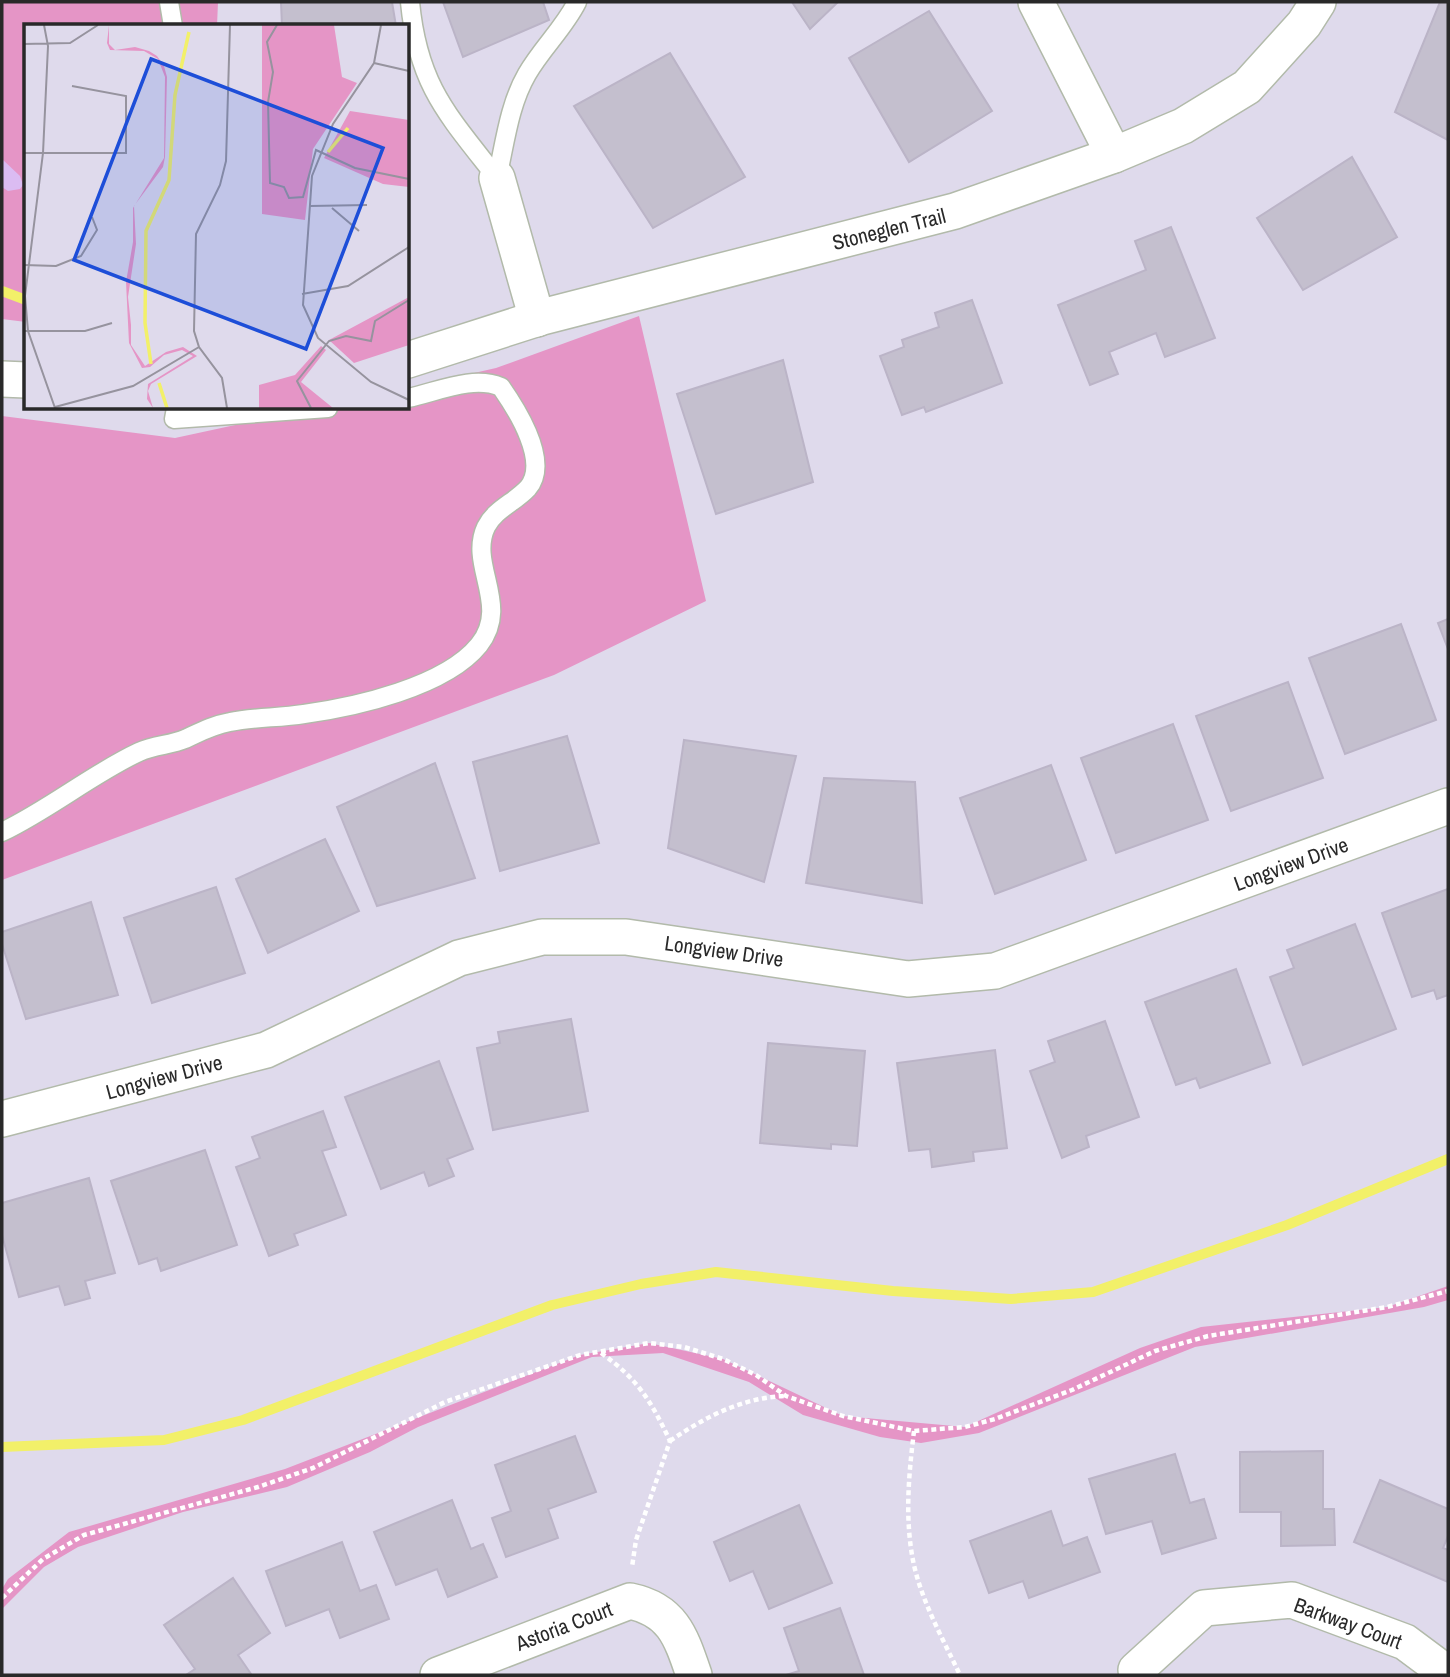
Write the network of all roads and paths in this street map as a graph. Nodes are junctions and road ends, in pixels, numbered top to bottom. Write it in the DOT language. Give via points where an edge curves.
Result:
graph roads {
  1 [pos="169,2"];
  2 [pos="410,2"];
  3 [pos="577,2"];
  4 [pos="1035,2"];
  5 [pos="1318,2"];
  6 [pos="173,24"];
  7 [pos="1114,155"];
  8 [pos="497,178"];
  9 [pos="537,319"];
  10 [pos="410,358"];
  11 [pos="2,379"];
  12 [pos="24,380"];
  13 [pos="410,398"];
  14 [pos="176,410"];
  15 [pos="300,410"];
  16 [pos="1448,806"];
  17 [pos="2,832"];
  18 [pos="2,1119"];
  19 [pos="1448,1292"];
  20 [pos="600,1352"];
  21 [pos="786,1396"];
  22 [pos="914,1431"];
  23 [pos="670,1441"];
  24 [pos="2,1598"];
  25 [pos="630,1601"];
  26 [pos="1136,1670"];
  27 [pos="1448,1674"];
  28 [pos="438,1675"];
  29 [pos="694,1675"];
  30 [pos="960,1675"];
  1 -- 6 [label="lane"];
  2 -- 8 [label="lane" via="417,48 434,95"];
  3 -- 8 [label="lane" via="525,77 512,106"];
  4 -- 7 [label="street"];
  5 -- 7 [label="street, Stoneglen Trail" via="1247,87 1183,126"];
  7 -- 9 [label="street, Stoneglen Trail" via="955,212"];
  8 -- 9 [label="street"];
  9 -- 10 [label="street, Stoneglen Trail"];
  11 -- 12 [label="street"];
  13 -- 17 [label="lane" via="489,381 509,397 534,451 537,472 528,487 491,517 483,533 493,613 479,645 442,673 401,690 301,715 229,722 140,751"];
  14 -- 15 [label="lane" via="174,419"];
  16 -- 18 [label="street, Longview Drive" via="995,971 908,979 626,937 542,937 459,958 266,1050"];
  19 -- 22 [label="path" via="1387,1307 1208,1336 1155,1351 995,1419 965,1427"];
  20 -- 21 [label="path" via="649,1343 684,1348 723,1359"];
  20 -- 23 [label="path" via="626,1371 649,1398"];
  20 -- 24 [label="path" via="445,1402 313,1468 84,1535 43,1559"];
  21 -- 22 [label="path" via="843,1416"];
  21 -- 23 [label="path" via="759,1397 704,1417"];
  22 -- 30 [label="path" via="907,1494 912,1557 931,1614"];
  23 -- 25 [label="path" via="636,1540"];
  25 -- 28 [label="street, Astoria Court"];
  25 -- 29 [label="street, Astoria Court" via="652,1605 672,1623"];
  26 -- 27 [label="street, Barkway Court" via="1204,1608 1292,1600 1405,1642"];
}
